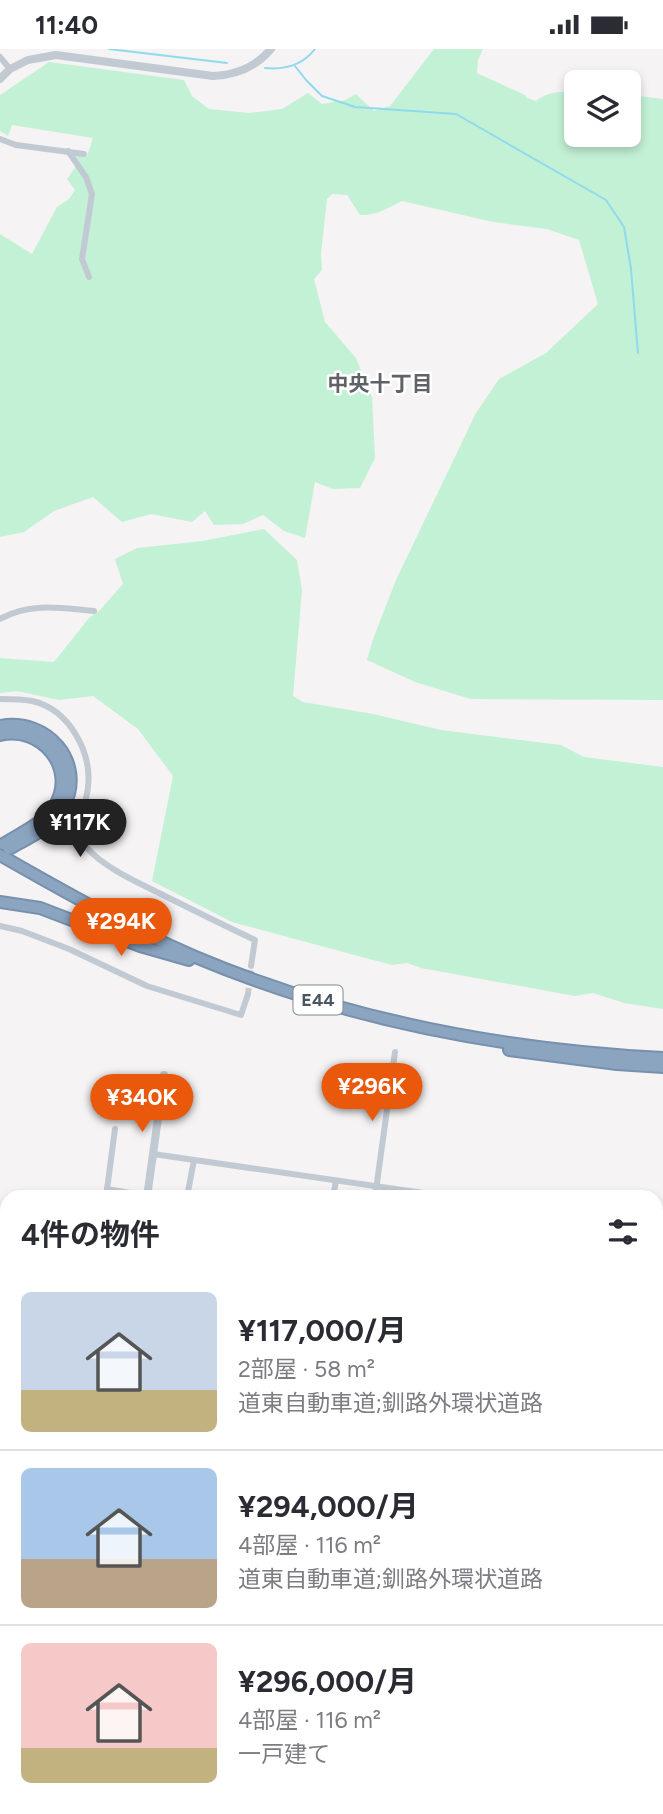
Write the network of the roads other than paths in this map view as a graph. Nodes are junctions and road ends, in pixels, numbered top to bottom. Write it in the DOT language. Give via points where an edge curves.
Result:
graph roads {
  1 [pos="271,49"];
  2 [pos="0,57"];
  3 [pos="10,69"];
  4 [pos="0,79"];
  5 [pos="0,139"];
  6 [pos="68,152"];
  7 [pos="84,154"];
  8 [pos="89,277"];
  9 [pos="94,611"];
  10 [pos="0,619"];
  11 [pos="0,699"];
  12 [pos="0,726"];
  13 [pos="0,735"];
  14 [pos="3,850"];
  15 [pos="0,863"];
  16 [pos="0,902"];
  17 [pos="0,926"];
  18 [pos="189,960"];
  19 [pos="251,966"];
  20 [pos="248,993"];
  21 [pos="395,1052"];
  22 [pos="663,1058"];
  23 [pos="663,1067"];
  24 [pos="164,1075"];
  25 [pos="115,1129"];
  26 [pos="153,1154"];
  27 [pos="194,1160"];
  28 [pos="335,1181"];
  29 [pos="377,1186"];
  30 [pos="106,1190"];
  31 [pos="148,1190"];
  32 [pos="188,1190"];
  33 [pos="334,1190"];
  34 [pos="376,1190"];
  35 [pos="395,1190"];
  1 -- 3 [label="street" via="249,68 213,76 56,55"];
  2 -- 3 [label="street"];
  3 -- 4 [label="street"];
  5 -- 6 [label="street"];
  6 -- 7 [label="street"];
  6 -- 8 [label="street" via="92,194 82,258"];
  9 -- 10 [label="street" via="27,608"];
  11 -- 19 [label="street" via="34,701 67,723 79,739 89,772 79,825 87,848 137,882 255,940"];
  12 -- 14 [label="highway" via="23,725 45,733 61,749 70,778 64,809 54,820"];
  13 -- 14 [label="highway" via="22,734 44,744 57,761 61,778 59,796 48,814"];
  14 -- 22 [label="highway, E44" via="23,868 191,955 351,1011 507,1043"];
  15 -- 18 [label="highway, E44"];
  16 -- 18 [label="highway" via="40,908"];
  17 -- 20 [label="street" via="69,949 147,986 241,1015"];
  18 -- 23 [label="highway, E44" via="274,993 452,1041"];
  21 -- 29 [label="street"];
  24 -- 26 [label="street"];
  25 -- 30 [label="street"];
  26 -- 27 [label="street"];
  26 -- 31 [label="street"];
  27 -- 28 [label="street"];
  27 -- 32 [label="street"];
  28 -- 29 [label="street"];
  28 -- 33 [label="street"];
  29 -- 34 [label="street"];
  29 -- 35 [label="street"];
}
